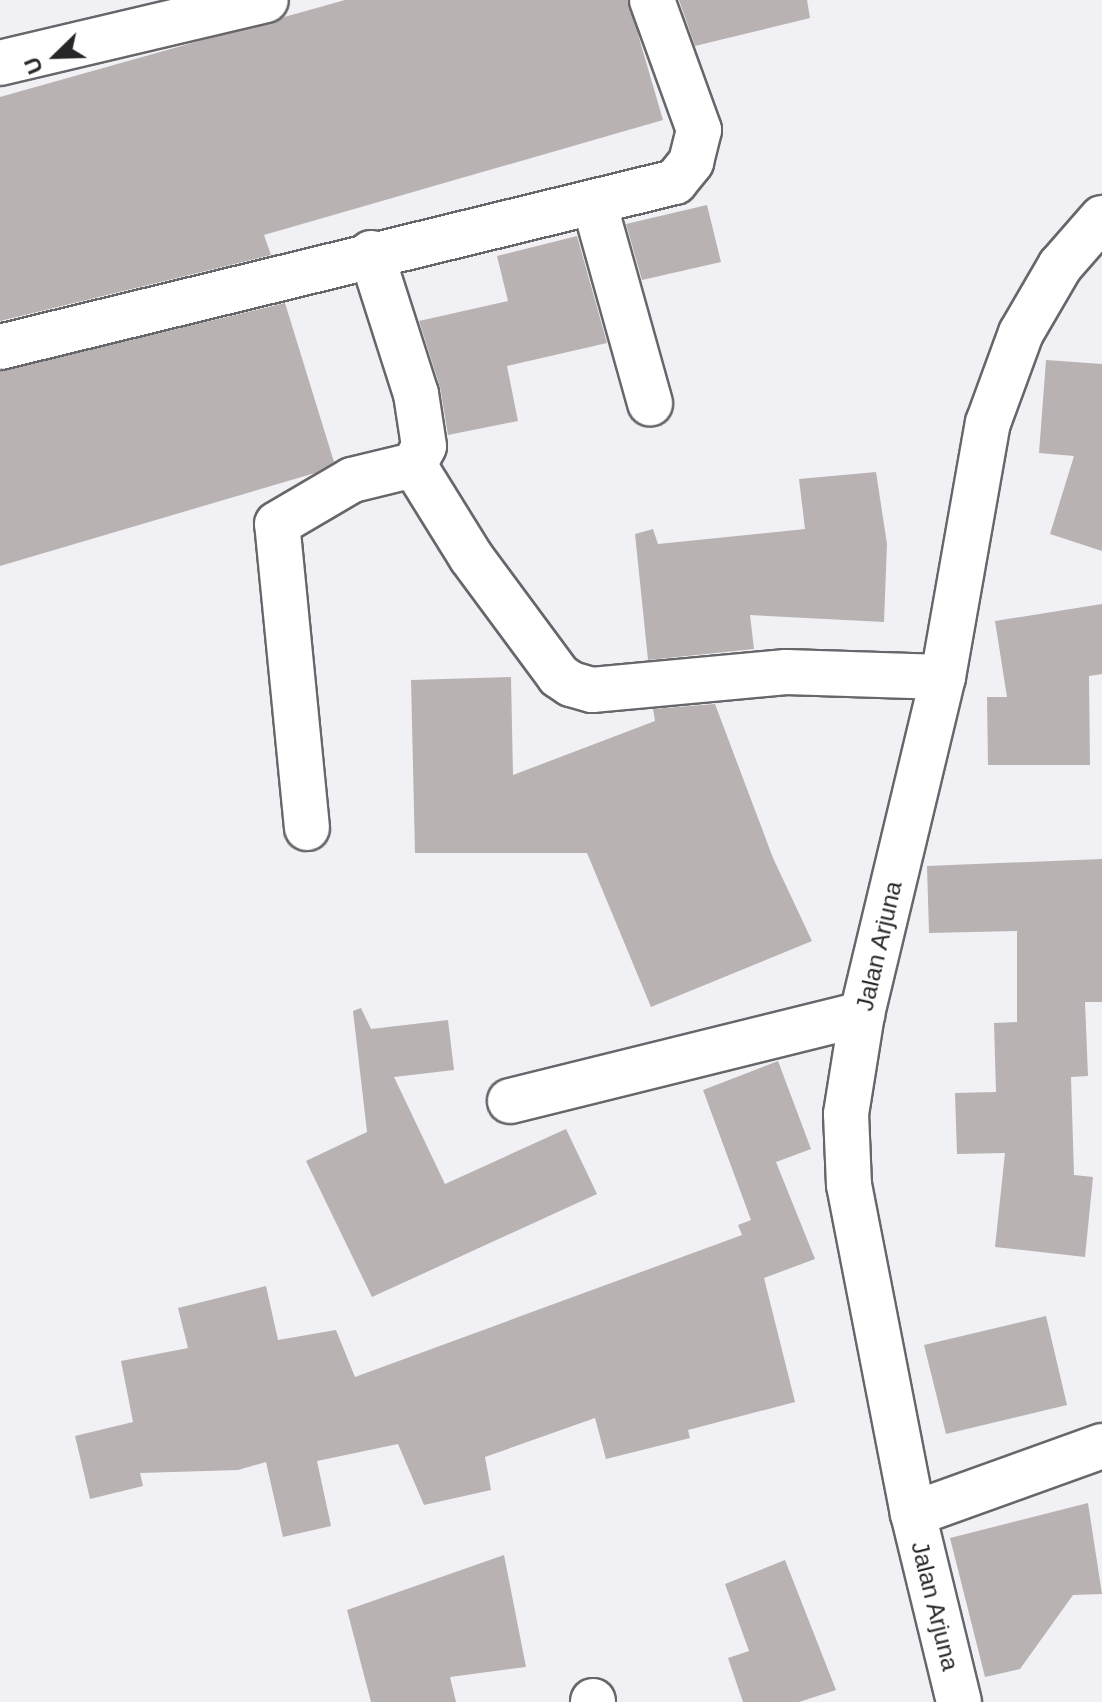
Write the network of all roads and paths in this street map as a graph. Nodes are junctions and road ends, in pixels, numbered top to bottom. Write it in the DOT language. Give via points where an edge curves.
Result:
graph roads {
  1 [pos="266,0"];
  2 [pos="652,0"];
  3 [pos="149,13"];
  4 [pos="0,63"];
  5 [pos="595,206"];
  6 [pos="1102,218"];
  7 [pos="371,253"];
  8 [pos="0,347"];
  9 [pos="650,403"];
  10 [pos="414,465"];
  11 [pos="943,677"];
  12 [pos="307,828"];
  13 [pos="862,1014"];
  14 [pos="510,1101"];
  15 [pos="1102,1446"];
  16 [pos="913,1514"];
  17 [pos="959,1702"];
  1 -- 3 [label="street"];
  2 -- 5 [label="street" via="699,130 691,162 675,182"];
  3 -- 4 [label="street"];
  5 -- 7 [label="street"];
  5 -- 9 [label="street"];
  6 -- 11 [label="street, Jalan Arjuna" via="1060,266 1021,333 988,423"];
  7 -- 8 [label="street"];
  7 -- 10 [label="street" via="416,394 424,446"];
  10 -- 11 [label="street" via="471,557 559,676 571,684 592,690 786,672"];
  10 -- 12 [label="street" via="352,480 277,524"];
  11 -- 13 [label="street, Jalan Arjuna"];
  13 -- 14 [label="street"];
  13 -- 16 [label="street, Jalan Arjuna" via="846,1114 849,1185"];
  15 -- 16 [label="street"];
  16 -- 17 [label="street, Jalan Arjuna"];
}
